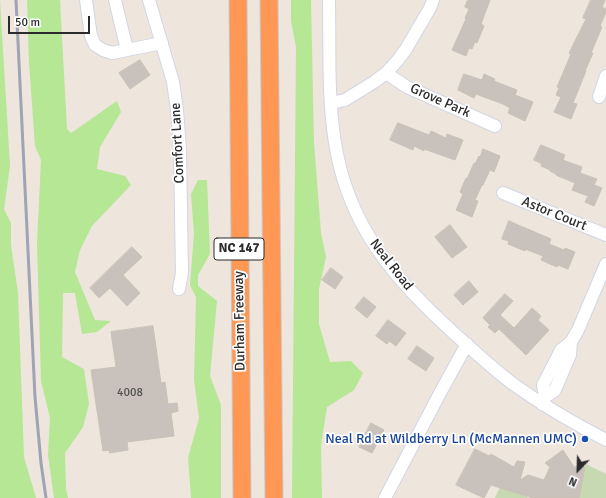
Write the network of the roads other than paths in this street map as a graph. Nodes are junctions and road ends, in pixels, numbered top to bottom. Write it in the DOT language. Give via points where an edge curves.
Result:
graph roads {
  1 [pos="86,0"];
  2 [pos="115,0"];
  3 [pos="149,0"];
  4 [pos="238,0"];
  5 [pos="270,0"];
  6 [pos="329,0"];
  7 [pos="433,0"];
  8 [pos="162,43"];
  9 [pos="128,50"];
  10 [pos="386,73"];
  11 [pos="606,76"];
  12 [pos="599,97"];
  13 [pos="331,103"];
  14 [pos="495,126"];
  15 [pos="503,193"];
  16 [pos="606,235"];
  17 [pos="606,264"];
  18 [pos="179,289"];
  19 [pos="467,344"];
  20 [pos="543,400"];
  21 [pos="606,440"];
  22 [pos="242,498"];
  23 [pos="274,498"];
  24 [pos="385,498"];
  1 -- 9 [label="street" via="91,36 95,45 112,53"];
  2 -- 9 [label="street"];
  3 -- 8 [label="street, Comfort Lane"];
  4 -- 22 [label="highway, Durham Freeway / NC 147"];
  5 -- 23 [label="highway, NC 147"];
  6 -- 13 [label="street, Neal Road"];
  7 -- 10 [label="street" via="406,49"];
  8 -- 9 [label="street"];
  8 -- 18 [label="street, Comfort Lane" via="173,82 180,150 182,273"];
  10 -- 13 [label="street" via="345,100"];
  10 -- 14 [label="street, Grove Park" via="407,87"];
  11 -- 12 [label="street"];
  13 -- 19 [label="street, Neal Road" via="342,173 370,239 407,288"];
  15 -- 16 [label="street, Astor Court"];
  17 -- 20 [label="street" via="571,342 570,355 555,390"];
  19 -- 20 [label="street, Neal Road" via="509,381"];
  19 -- 24 [label="street"];
  20 -- 21 [label="street, Neal Road"];
}
